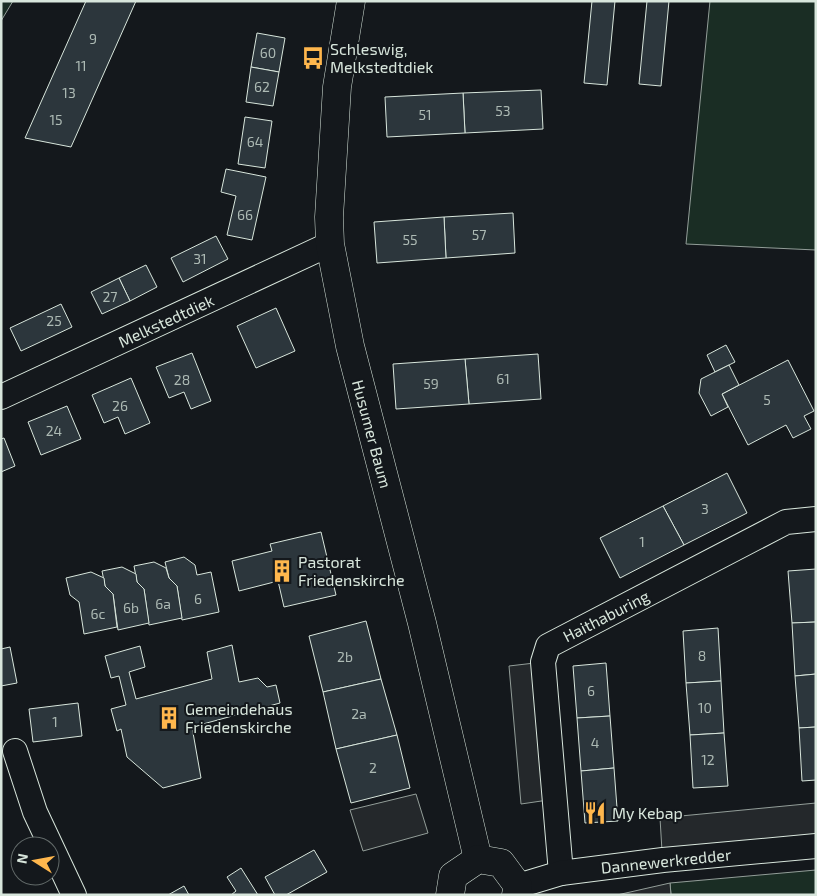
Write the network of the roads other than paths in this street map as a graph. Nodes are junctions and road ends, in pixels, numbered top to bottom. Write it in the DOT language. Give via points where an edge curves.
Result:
graph roads {
  1 [pos="351,1"];
  2 [pos="330,244"];
  3 [pos="1,397"];
  4 [pos="816,519"];
  5 [pos="15,751"];
  6 [pos="816,846"];
  7 [pos="478,859"];
  8 [pos="561,873"];
  9 [pos="517,891"];
  10 [pos="74,895"];
  11 [pos="450,895"];
  1 -- 2 [label="street, Husumer Baum" via="337,87"];
  2 -- 3 [label="street, Melkstedtdiek"];
  2 -- 7 [label="street, Husumer Baum" via="350,346 422,623"];
  4 -- 8 [label="street, Haithaburing" via="786,522 548,646 543,662"];
  5 -- 10 [label="street" via="35,812"];
  6 -- 8 [label="street, Dannewerkredder"];
  7 -- 9 [label="street" via="501,863"];
  7 -- 11 [label="street" via="453,876"];
  8 -- 9 [label="street, Dannewerkredder"];
}
